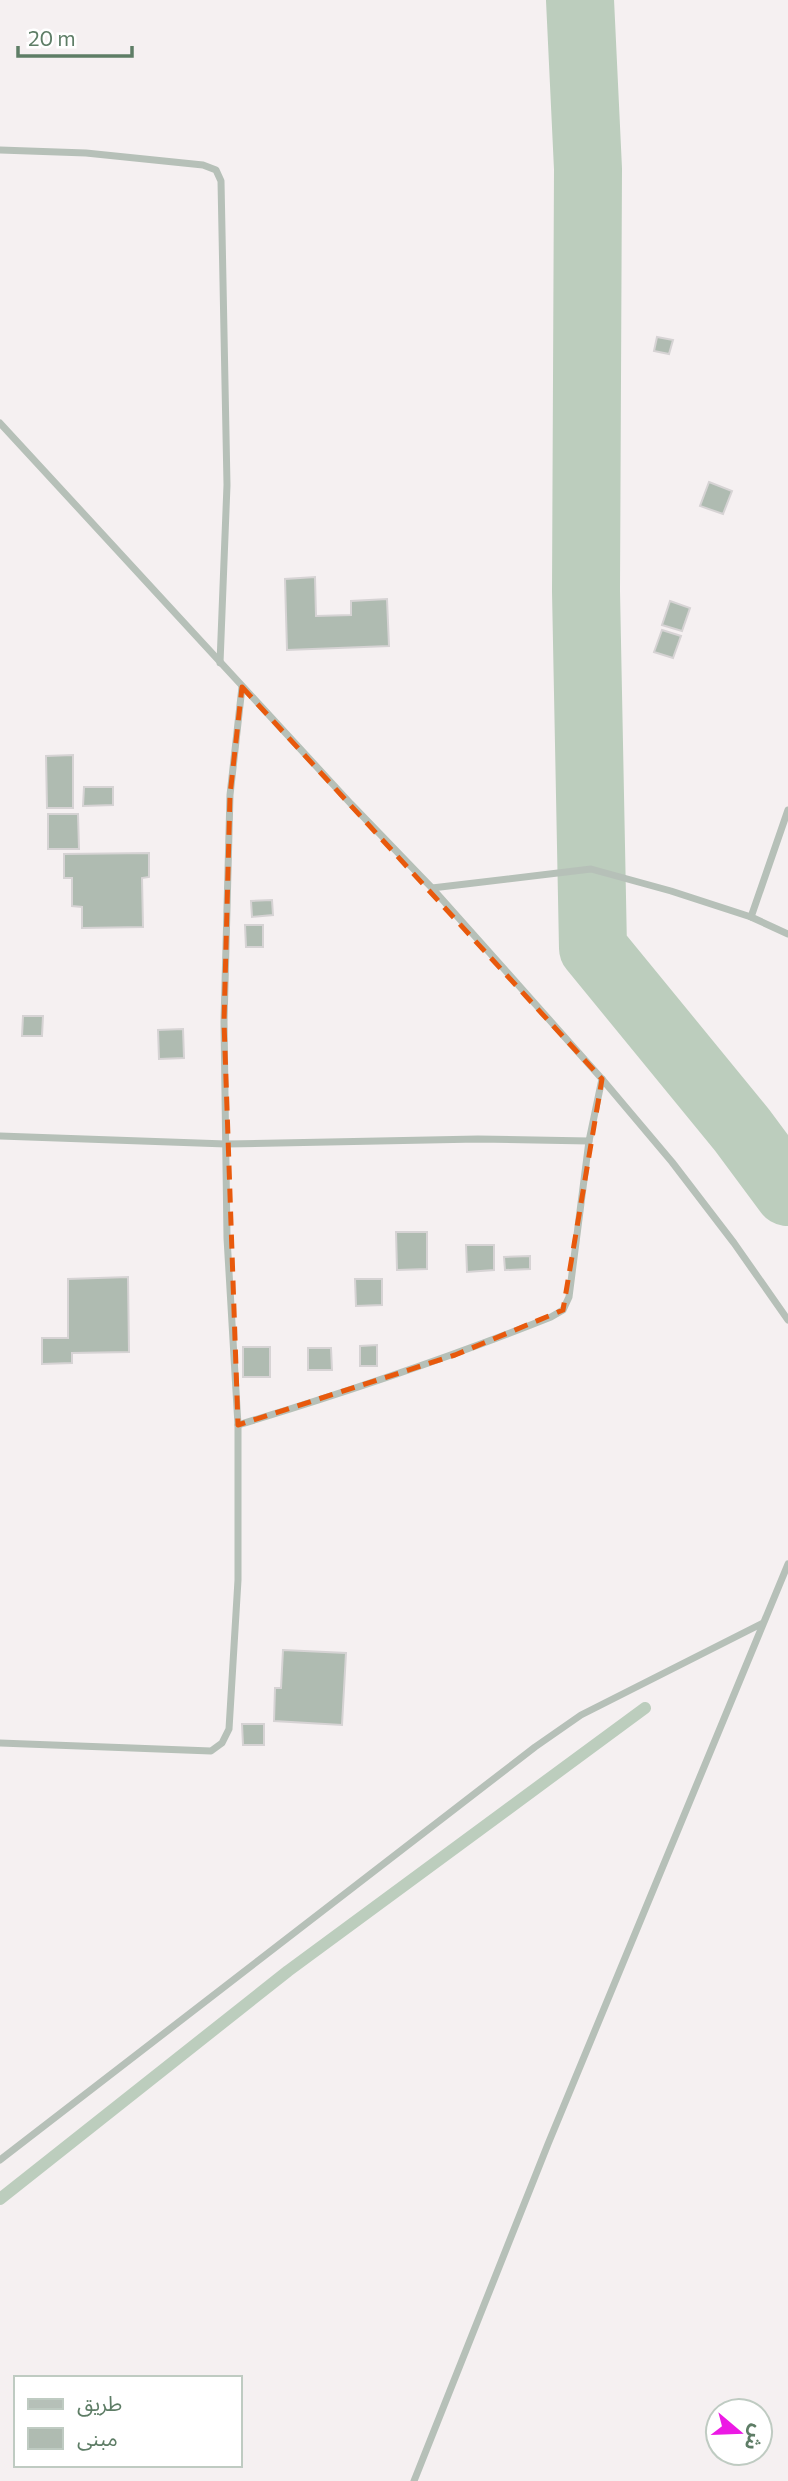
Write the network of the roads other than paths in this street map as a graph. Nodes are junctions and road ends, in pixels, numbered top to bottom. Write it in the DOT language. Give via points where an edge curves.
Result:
graph roads {
  1 [pos="0,150"];
  2 [pos="0,422"];
  3 [pos="220,663"];
  4 [pos="242,687"];
  5 [pos="788,810"];
  6 [pos="432,887"];
  7 [pos="751,917"];
  8 [pos="788,934"];
  9 [pos="602,1079"];
  10 [pos="0,1136"];
  11 [pos="589,1141"];
  12 [pos="226,1144"];
  13 [pos="788,1320"];
  14 [pos="237,1425"];
  15 [pos="788,1564"];
  16 [pos="761,1624"];
  17 [pos="0,1743"];
  18 [pos="0,2160"];
  19 [pos="414,2481"];
  1 -- 3 [label="street" via="203,164 216,170 221,181 227,485"];
  2 -- 3 [label="street"];
  3 -- 4 [label="street"];
  4 -- 6 [label="street"];
  4 -- 12 [label="street" via="228,836"];
  5 -- 7 [label="street"];
  6 -- 7 [label="street" via="591,869"];
  6 -- 9 [label="street"];
  7 -- 8 [label="street"];
  9 -- 11 [label="street"];
  9 -- 13 [label="street" via="672,1162"];
  10 -- 12 [label="street"];
  11 -- 12 [label="street"];
  11 -- 14 [label="street" via="569,1297 563,1310 455,1355"];
  12 -- 14 [label="street"];
  14 -- 17 [label="street" via="238,1580 229,1729 222,1744 211,1751"];
  15 -- 16 [label="street"];
  16 -- 18 [label="street" via="581,1715 535,1747"];
  16 -- 19 [label="street"];
}
